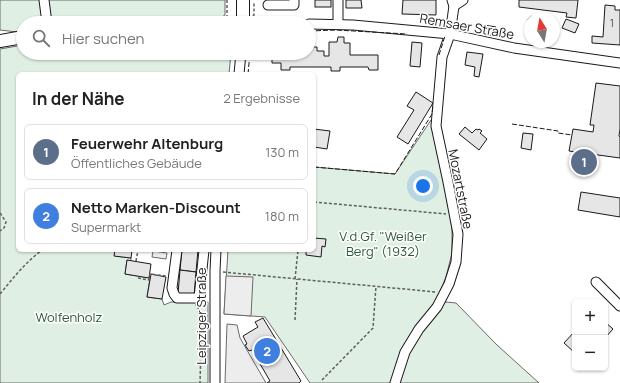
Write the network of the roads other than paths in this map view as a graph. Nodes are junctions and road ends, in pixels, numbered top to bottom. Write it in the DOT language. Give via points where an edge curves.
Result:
graph roads {
  1 [pos="44,0"];
  2 [pos="243,0"];
  3 [pos="294,0"];
  4 [pos="338,0"];
  5 [pos="463,0"];
  6 [pos="453,3"];
  7 [pos="268,5"];
  8 [pos="46,16"];
  9 [pos="243,16"];
  10 [pos="316,24"];
  11 [pos="338,24"];
  12 [pos="450,34"];
  13 [pos="16,38"];
  14 [pos="0,41"];
  15 [pos="240,60"];
  16 [pos="620,63"];
  17 [pos="239,72"];
  18 [pos="175,252"];
  19 [pos="204,252"];
  20 [pos="216,252"];
  21 [pos="596,282"];
  22 [pos="620,306"];
  23 [pos="215,383"];
  24 [pos="395,383"];
  1 -- 8 [label="street"];
  2 -- 9 [label="main road"];
  3 -- 7 [label="street" via="294,5"];
  4 -- 11 [label="street"];
  5 -- 6 [label="street"];
  6 -- 12 [label="street, Mozartstraße"];
  10 -- 11 [label="street, Remsaer Straße"];
  11 -- 12 [label="street, Remsaer Straße"];
  12 -- 16 [label="street, Remsaer Straße" via="514,48"];
  12 -- 24 [label="street, Mozartstraße" via="442,57 436,126 458,234 456,262 437,307 405,352"];
  13 -- 14 [label="main road"];
  15 -- 17 [label="street"];
  18 -- 19 [label="street, Leipziger Straße" via="172,288 174,294 177,298 199,298"];
  20 -- 23 [label="street, Leipziger Straße"];
  21 -- 22 [label="street"];
}
